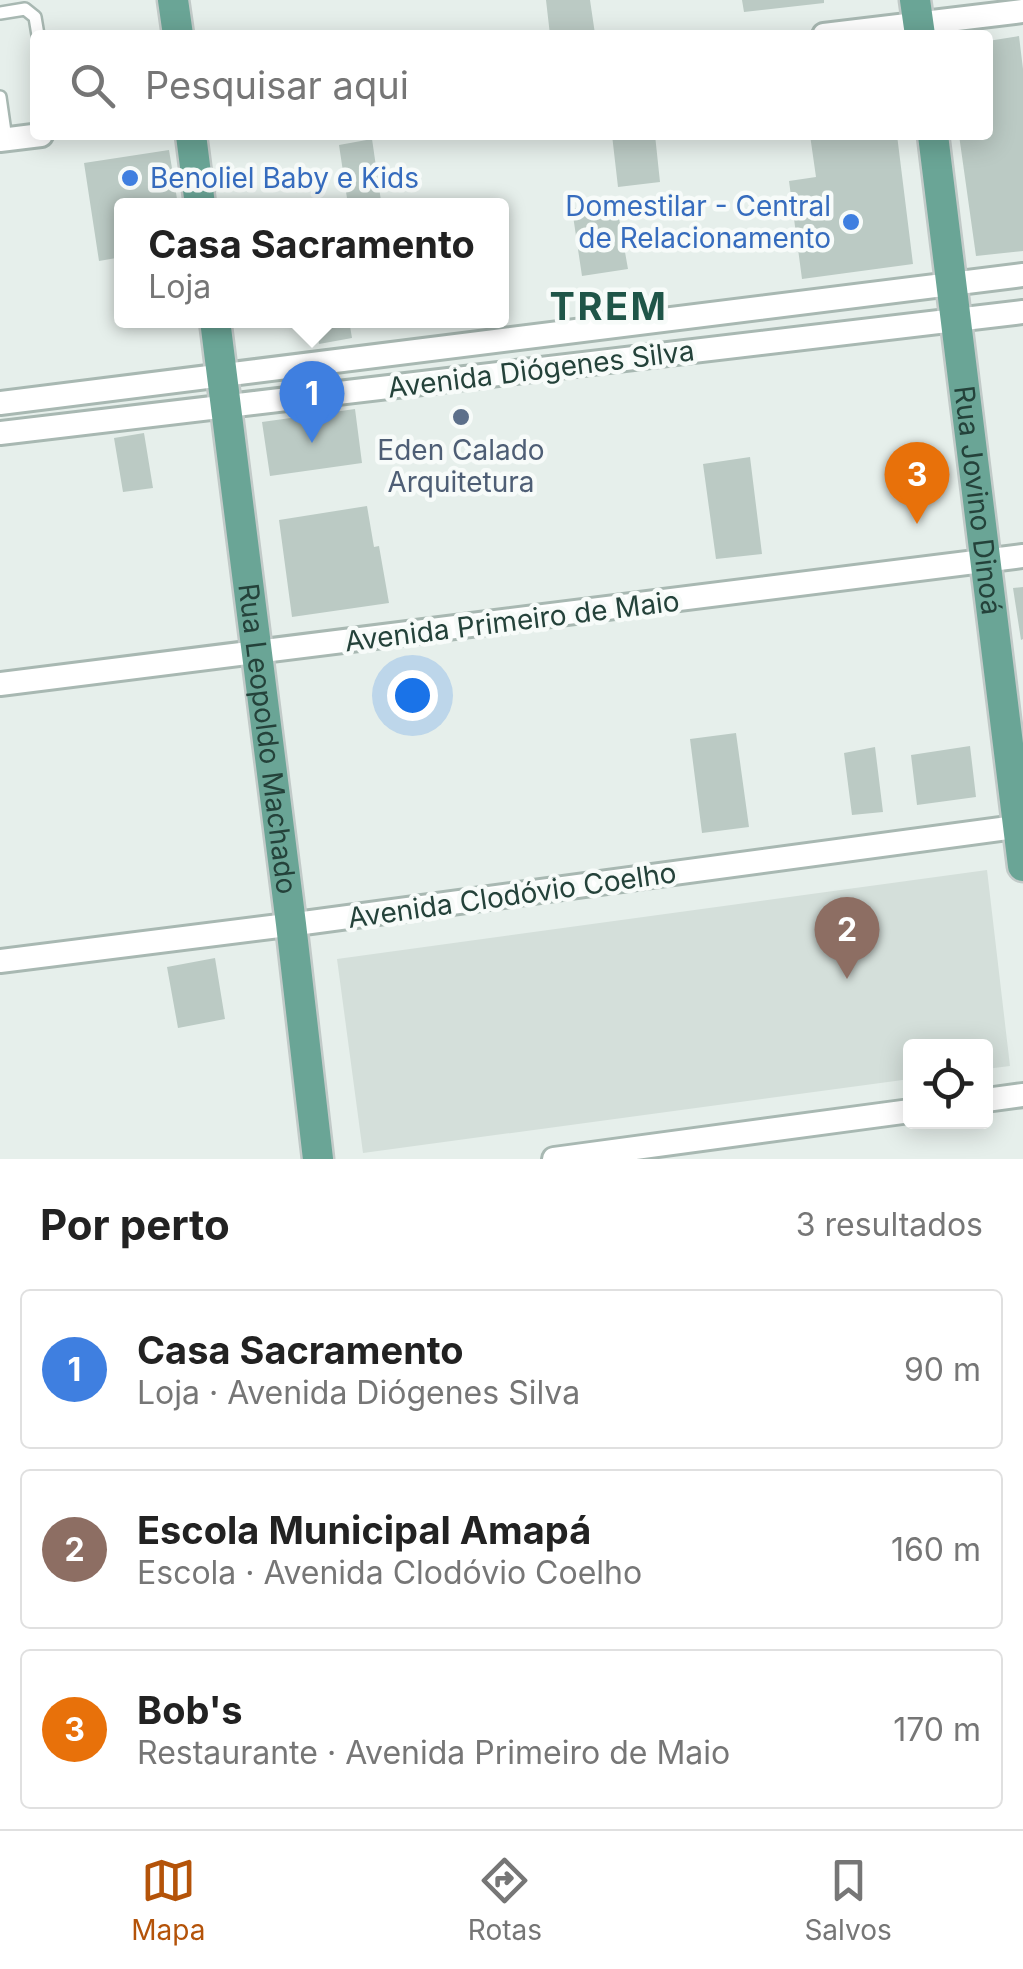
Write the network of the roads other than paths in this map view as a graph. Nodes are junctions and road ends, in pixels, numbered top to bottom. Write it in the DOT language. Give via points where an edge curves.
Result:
graph roads {
  1 [pos="174,0"];
  2 [pos="1023,11"];
  3 [pos="0,13"];
  4 [pos="918,19"];
  5 [pos="37,30"];
  6 [pos="177,30"];
  7 [pos="853,30"];
  8 [pos="0,97"];
  9 [pos="30,136"];
  10 [pos="3,140"];
  11 [pos="191,140"];
  12 [pos="934,140"];
  13 [pos="199,198"];
  14 [pos="1023,275"];
  15 [pos="952,283"];
  16 [pos="1023,312"];
  17 [pos="956,320"];
  18 [pos="215,328"];
  19 [pos="222,374"];
  20 [pos="0,403"];
  21 [pos="226,406"];
  22 [pos="0,432"];
  23 [pos="1023,556"];
  24 [pos="985,560"];
  25 [pos="256,653"];
  26 [pos="0,684"];
  27 [pos="1020,826"];
  28 [pos="1023,866"];
  29 [pos="291,924"];
  30 [pos="0,961"];
  31 [pos="1023,1095"];
  32 [pos="993,1099"];
  33 [pos="903,1111"];
  34 [pos="318,1159"];
  35 [pos="554,1159"];
  1 -- 6 [label="main road"];
  2 -- 4 [label="street"];
  3 -- 5 [label="lane" via="25,9"];
  4 -- 7 [label="street"];
  8 -- 10 [label="lane"];
  9 -- 10 [label="street"];
  11 -- 13 [label="main road"];
  12 -- 15 [label="main road, Rua Jovino Dinoá"];
  14 -- 15 [label="street, Avenida Diógenes Silva"];
  15 -- 17 [label="main road, Rua Jovino Dinoá"];
  15 -- 19 [label="street, Avenida Diógenes Silva"];
  16 -- 17 [label="street, Avenida Diógenes Silva"];
  17 -- 21 [label="street, Avenida Diógenes Silva"];
  17 -- 24 [label="main road, Rua Jovino Dinoá"];
  18 -- 19 [label="main road, Rua Leopoldo Machado"];
  19 -- 20 [label="street, Avenida Diógenes Silva"];
  19 -- 21 [label="main road, Rua Leopoldo Machado"];
  21 -- 22 [label="street, Avenida Diógenes Silva"];
  21 -- 25 [label="main road, Rua Leopoldo Machado"];
  23 -- 24 [label="street, Avenida Primeiro de Maio"];
  24 -- 25 [label="street, Avenida Primeiro de Maio"];
  24 -- 27 [label="main road, Rua Jovino Dinoá"];
  25 -- 26 [label="street, Avenida Primeiro de Maio"];
  25 -- 29 [label="main road, Rua Leopoldo Machado"];
  27 -- 28 [label="main road, Rua Jovino Dinoá"];
  27 -- 29 [label="street, Avenida Clodóvio Coelho"];
  29 -- 30 [label="street, Avenida Clodóvio Coelho"];
  29 -- 34 [label="main road, Rua Leopoldo Machado"];
  31 -- 32 [label="street"];
  33 -- 35 [label="street"];
}
